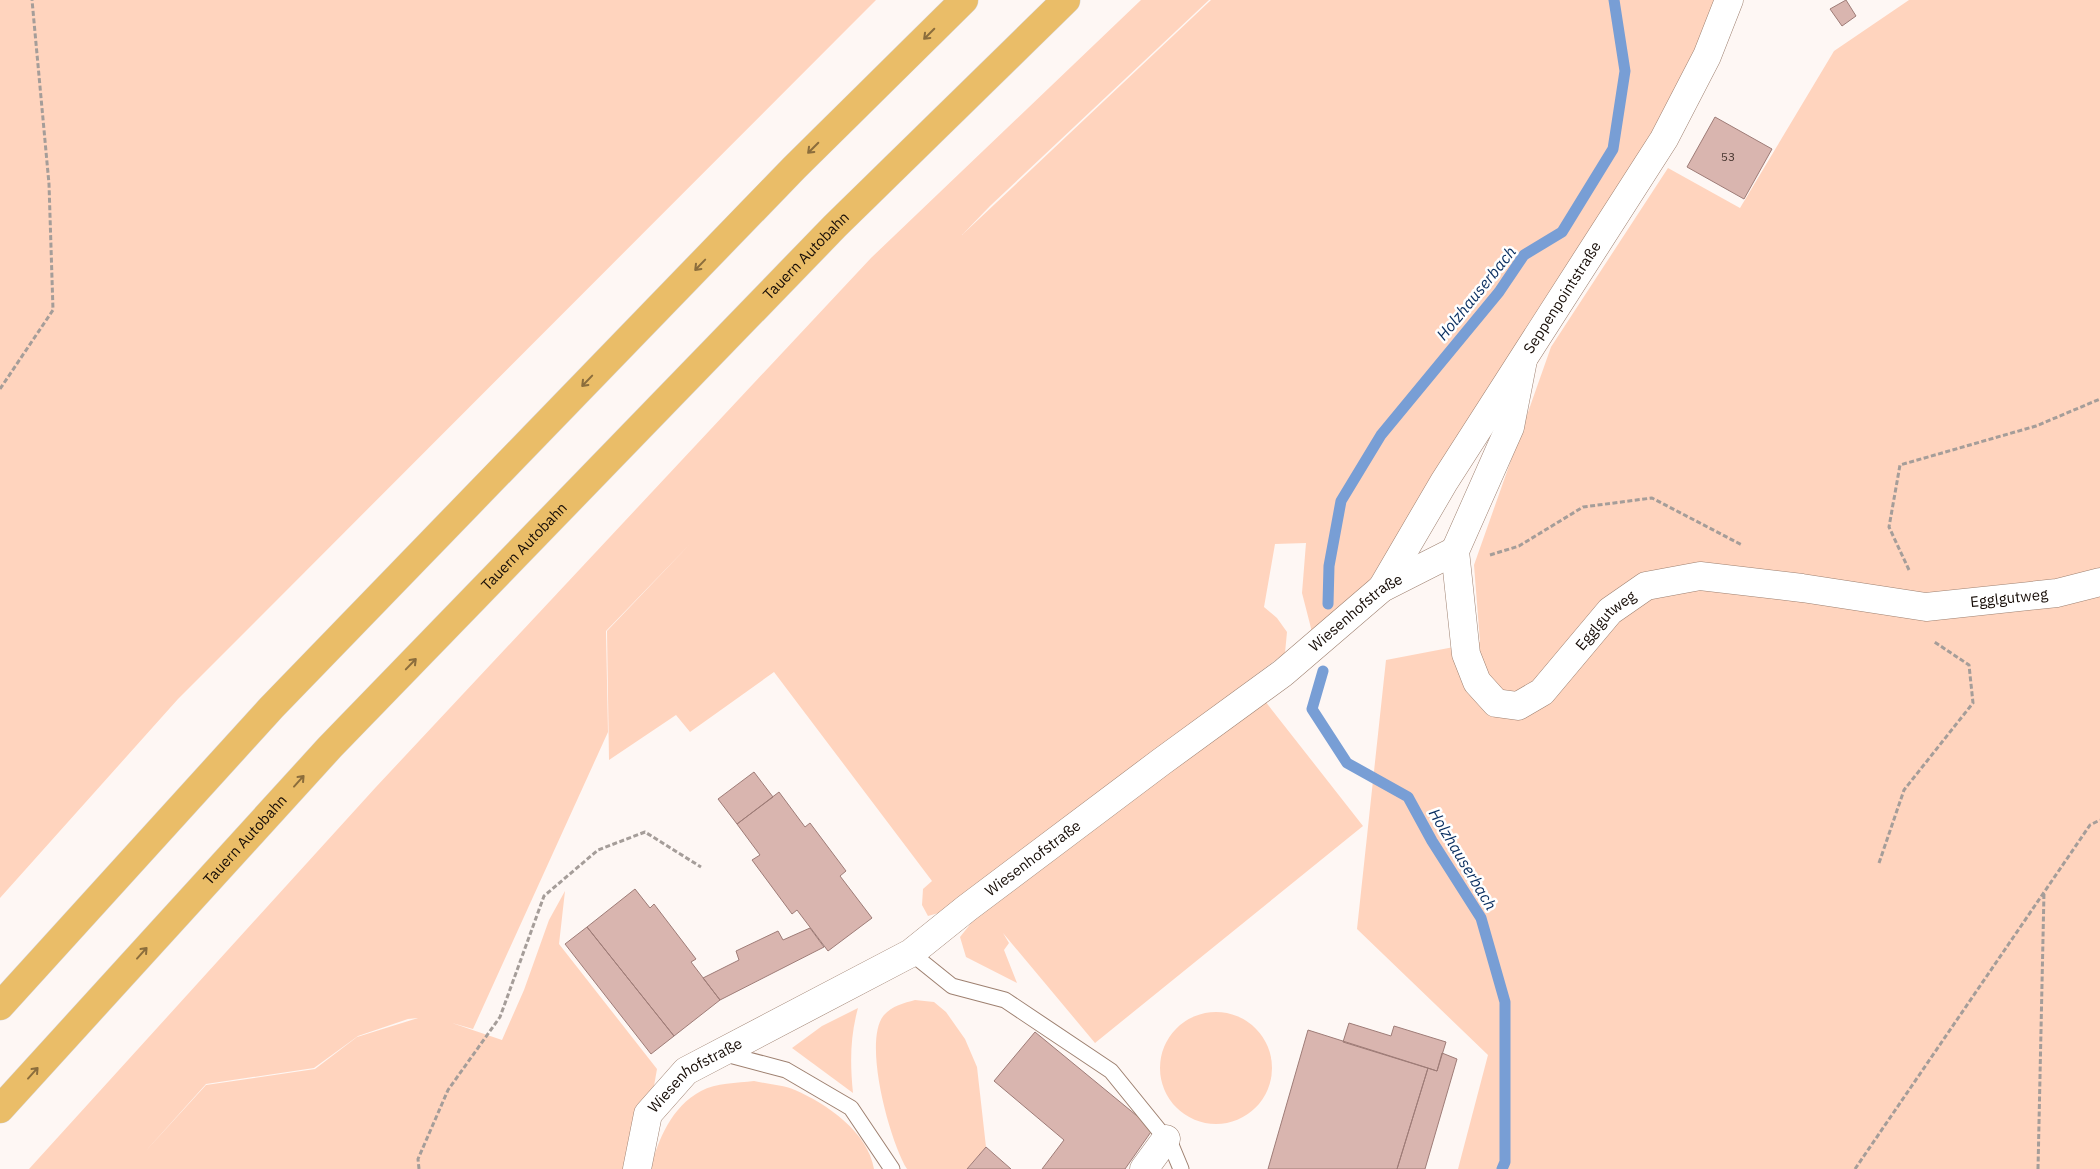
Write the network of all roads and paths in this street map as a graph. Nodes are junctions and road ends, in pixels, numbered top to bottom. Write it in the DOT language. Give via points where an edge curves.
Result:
graph roads {
  1 [pos="32,0"];
  2 [pos="964,0"];
  3 [pos="1066,0"];
  4 [pos="1729,0"];
  5 [pos="1523,360"];
  6 [pos="0,389"];
  7 [pos="2100,399"];
  8 [pos="1745,548"];
  9 [pos="1455,559"];
  10 [pos="2100,582"];
  11 [pos="1382,588"];
  12 [pos="1926,607"];
  13 [pos="1930,639"];
  14 [pos="2100,820"];
  15 [pos="1879,863"];
  16 [pos="701,867"];
  17 [pos="2044,891"];
  18 [pos="911,954"];
  19 [pos="0,1006"];
  20 [pos="720,1053"];
  21 [pos="0,1110"];
  22 [pos="1166,1140"];
  23 [pos="418,1169"];
  24 [pos="637,1169"];
  25 [pos="892,1169"];
  26 [pos="1144,1169"];
  27 [pos="1181,1169"];
  28 [pos="1855,1169"];
  29 [pos="2038,1169"];
  1 -- 6 [label="path" via="49,184 54,310"];
  2 -- 19 [label="highway, one-way" via="794,168 272,708"];
  21 -- 3 [label="highway, Tauern Autobahn, one-way" via="330,747 835,226"];
  4 -- 5 [label="street, Seppenpointstraße" via="1707,56 1664,139"];
  5 -- 9 [label="street" via="1510,427"];
  5 -- 11 [label="street, Seppenpointstraße" via="1444,482"];
  7 -- 12 [label="path" via="2036,426 1900,465 1889,528"];
  8 -- 9 [label="path" via="1652,498 1583,507 1519,546"];
  9 -- 11 [label="street, Wiesenhofstraße"];
  9 -- 12 [label="street, Egglgutweg" via="1466,654 1477,682 1496,703 1518,706 1542,692 1610,611 1646,586 1700,576"];
  10 -- 12 [label="street, Egglgutweg" via="2057,593"];
  11 -- 18 [label="street, Wiesenhofstraße" via="1283,673 1153,767"];
  13 -- 15 [label="path" via="1968,665 1973,704 1904,790"];
  14 -- 17 [label="path" via="2090,825"];
  16 -- 23 [label="path" via="645,832 598,850 544,896 500,1016 448,1090 418,1159"];
  17 -- 28 [label="path"];
  17 -- 29 [label="path"];
  18 -- 20 [label="street, Wiesenhofstraße"];
  18 -- 22 [label="lane" via="952,986 1005,1000 1111,1071"];
  20 -- 24 [label="street, Wiesenhofstraße" via="686,1071 648,1114"];
  20 -- 25 [label="lane" via="786,1070 851,1108"];
  22 -- 26 [label="street"];
  22 -- 27 [label="lane"];
}
